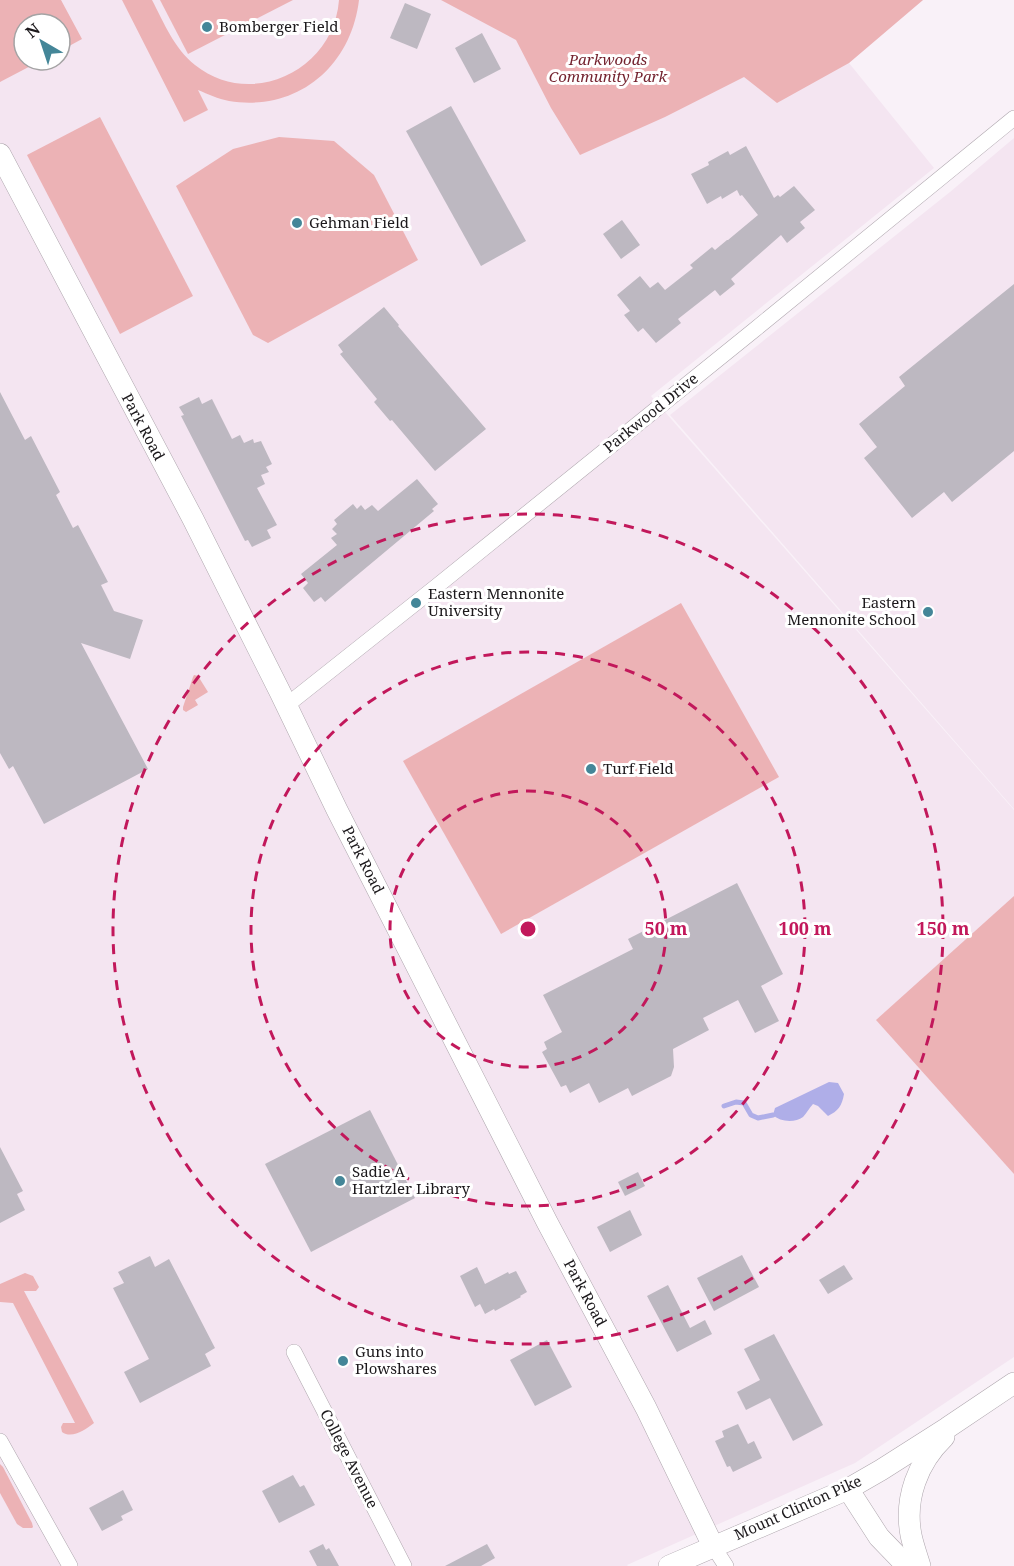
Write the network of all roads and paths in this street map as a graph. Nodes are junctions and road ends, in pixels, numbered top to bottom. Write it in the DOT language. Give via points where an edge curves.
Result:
graph roads {
  1 [pos="1014,118"];
  2 [pos="0,154"];
  3 [pos="286,705"];
  4 [pos="294,1352"];
  5 [pos="1014,1383"];
  6 [pos="964,1416"];
  7 [pos="0,1441"];
  8 [pos="848,1489"];
  9 [pos="714,1546"];
  10 [pos="70,1566"];
  11 [pos="404,1566"];
  12 [pos="669,1566"];
  13 [pos="726,1566"];
  14 [pos="907,1566"];
  15 [pos="920,1566"];
  1 -- 3 [label="street, Parkwood Drive"];
  2 -- 3 [label="street, Park Road" via="193,519"];
  3 -- 9 [label="street, Park Road"];
  4 -- 11 [label="street, College Avenue"];
  5 -- 6 [label="street, Mount Clinton Pike"];
  6 -- 8 [label="street, Mount Clinton Pike"];
  6 -- 15 [label="street" via="919,1470 910,1496 911,1535"];
  7 -- 10 [label="street"];
  8 -- 9 [label="street, Mount Clinton Pike"];
  8 -- 14 [label="street" via="879,1537"];
  9 -- 12 [label="street, Mount Clinton Pike"];
  9 -- 13 [label="street, Park Road"];
}
